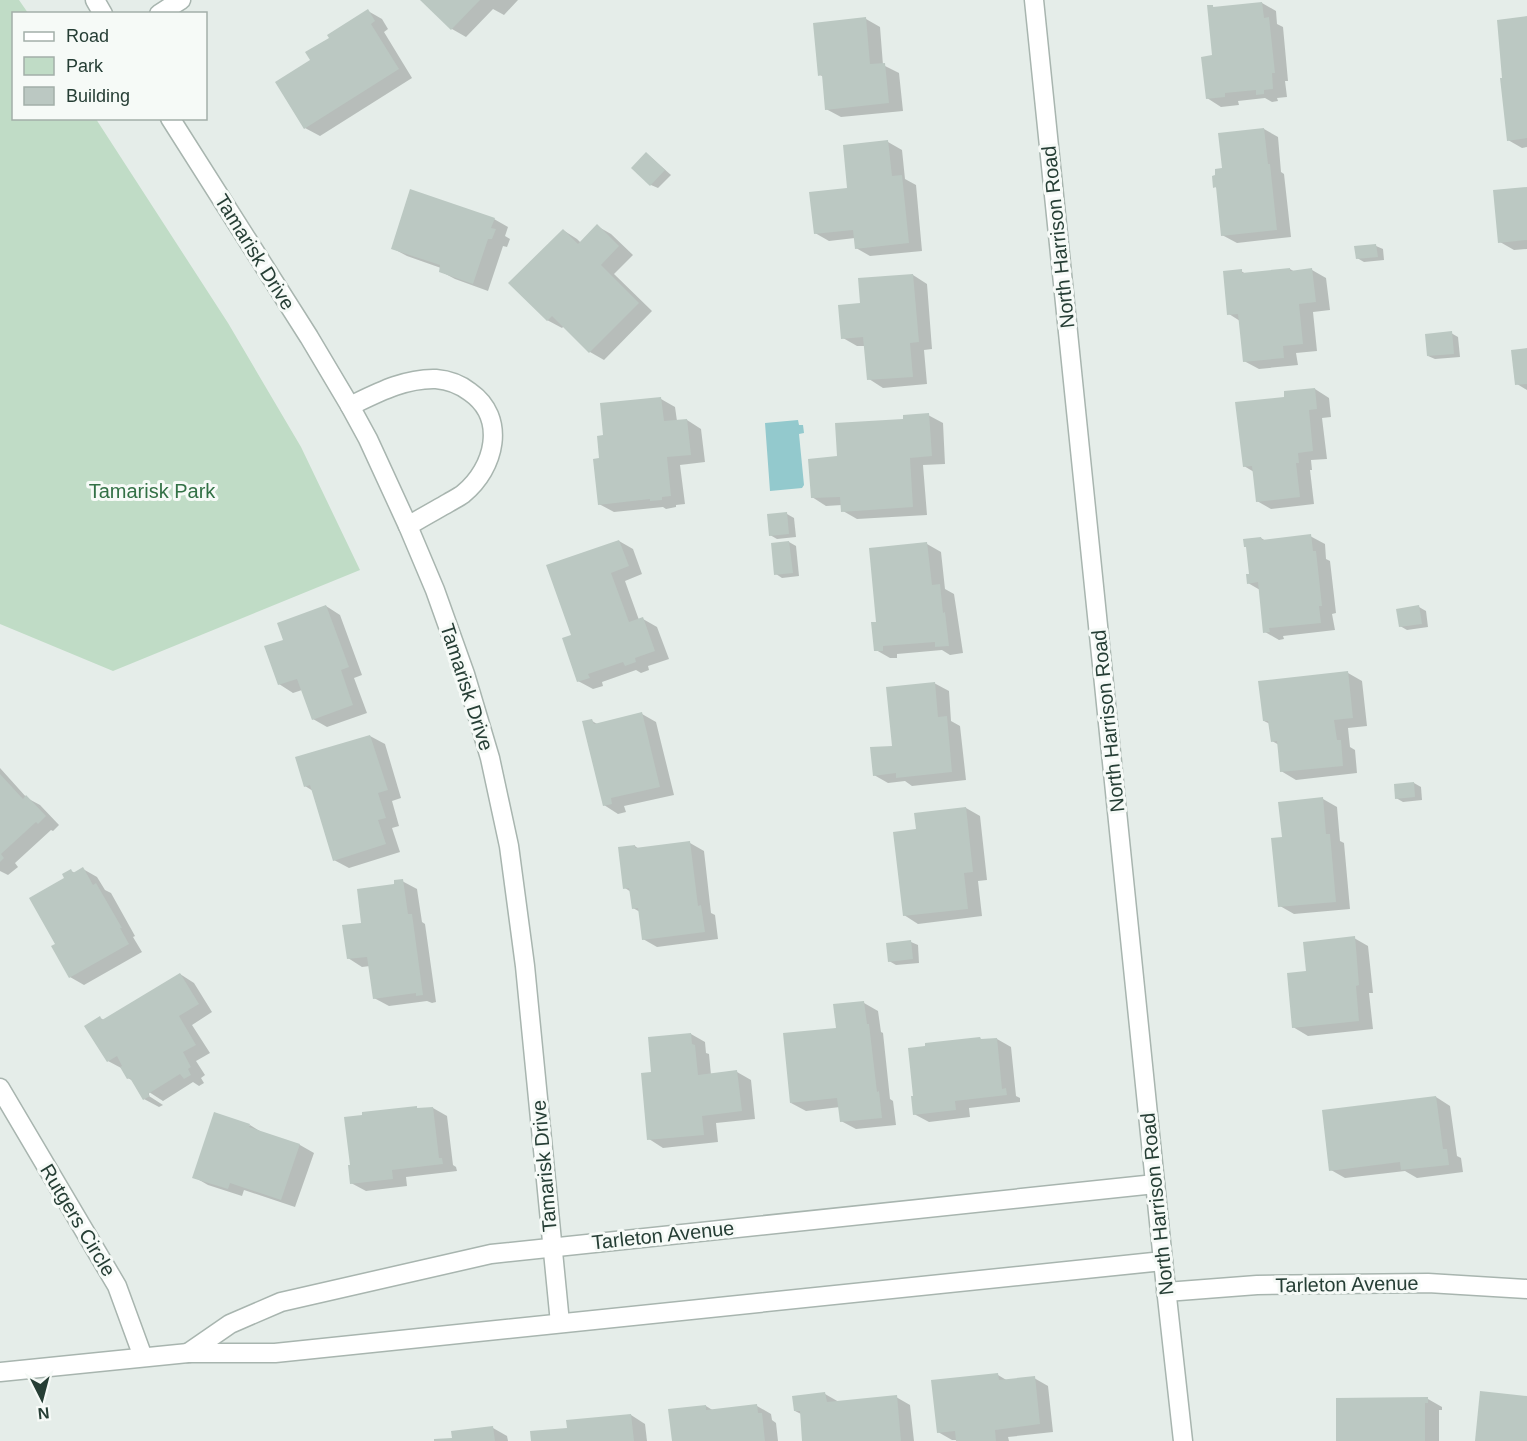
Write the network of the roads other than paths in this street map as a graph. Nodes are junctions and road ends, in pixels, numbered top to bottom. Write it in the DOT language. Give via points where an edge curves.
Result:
graph roads {
  1 [pos="181,0"];
  2 [pos="1034,0"];
  3 [pos="162,12"];
  4 [pos="171,120"];
  5 [pos="350,406"];
  6 [pos="408,526"];
  7 [pos="0,1088"];
  8 [pos="1155,1184"];
  9 [pos="552,1247"];
  10 [pos="1163,1261"];
  11 [pos="1527,1289"];
  12 [pos="1166,1292"];
  13 [pos="560,1323"];
  14 [pos="188,1353"];
  15 [pos="144,1357"];
  16 [pos="0,1372"];
  17 [pos="1183,1441"];
  1 -- 3 [label="street"];
  2 -- 8 [label="street, North Harrison Road"];
  4 -- 5 [label="street, Tamarisk Drive"];
  5 -- 6 [label="street, Tamarisk Drive"];
  5 -- 6 [label="street" via="416,379 439,379 461,385 476,396 490,415 492,452 481,474 463,494"];
  6 -- 9 [label="street, Tamarisk Drive" via="465,674 490,758 509,846 525,966"];
  7 -- 15 [label="street, Rutgers Circle" via="117,1286"];
  8 -- 9 [label="street, Tarleton Avenue"];
  8 -- 10 [label="street, North Harrison Road"];
  9 -- 13 [label="street, Tamarisk Drive"];
  9 -- 14 [label="street, Tarleton Avenue" via="491,1254 281,1302 230,1324"];
  10 -- 12 [label="street, North Harrison Road"];
  10 -- 13 [label="street, Tarleton Avenue"];
  11 -- 12 [label="street, Tarleton Avenue" via="1428,1283 1257,1285"];
  12 -- 17 [label="street, North Harrison Road"];
  13 -- 14 [label="street, Tarleton Avenue" via="275,1353"];
  14 -- 15 [label="street, Tarleton Avenue"];
  15 -- 16 [label="street, Tarleton Avenue"];
}
